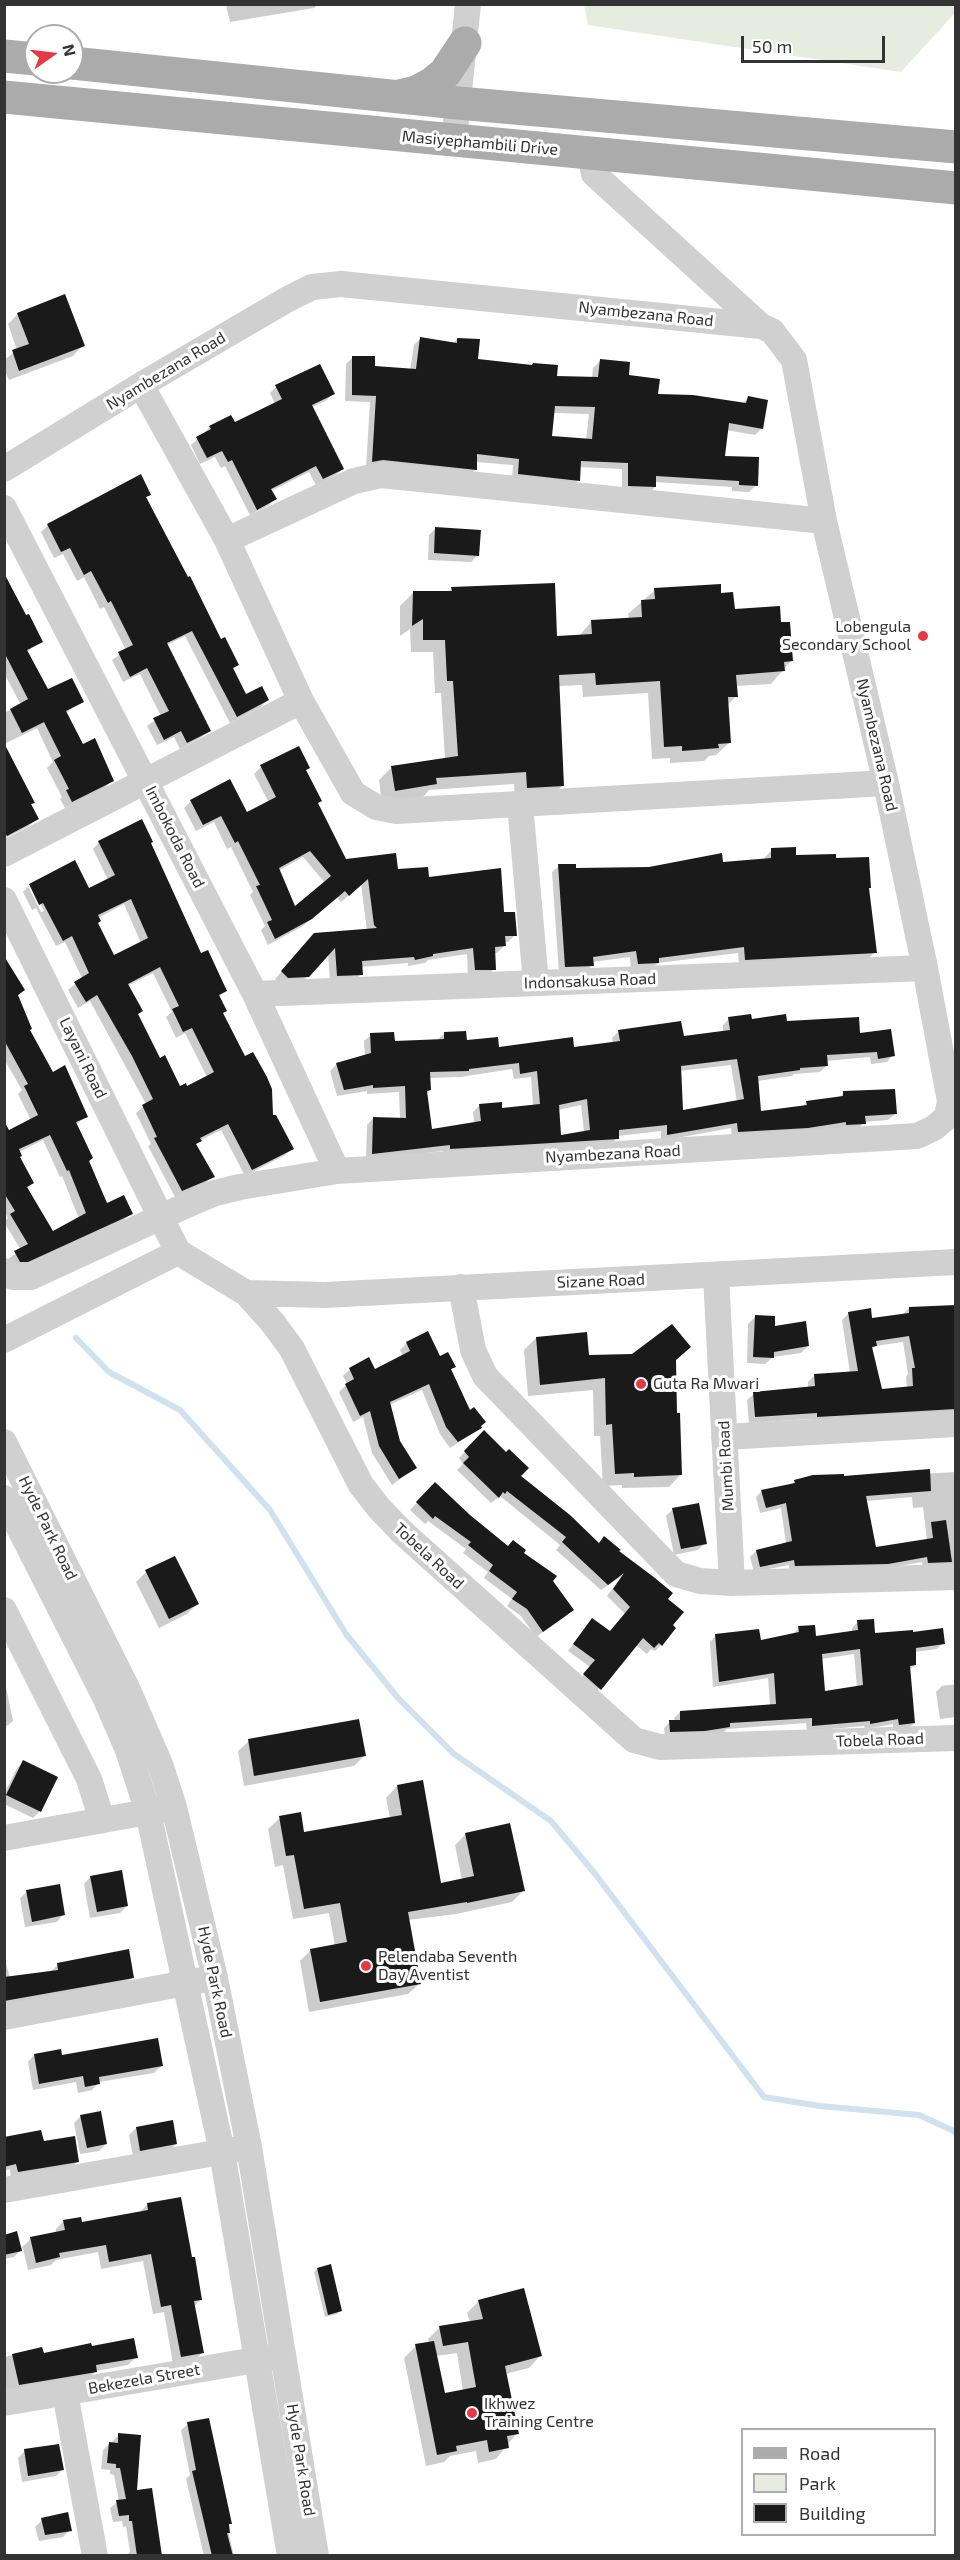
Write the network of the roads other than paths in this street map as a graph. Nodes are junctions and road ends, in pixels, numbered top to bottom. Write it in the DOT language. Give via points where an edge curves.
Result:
graph roads {
  1 [pos="468,4"];
  2 [pos="465,44"];
  3 [pos="4,56"];
  4 [pos="24,58"];
  5 [pos="84,64"];
  6 [pos="398,96"];
  7 [pos="4,97"];
  8 [pos="458,103"];
  9 [pos="454,140"];
  10 [pos="956,147"];
  11 [pos="590,153"];
  12 [pos="956,188"];
  13 [pos="761,326"];
  14 [pos="141,385"];
  15 [pos="4,470"];
  16 [pos="4,508"];
  17 [pos="824,521"];
  18 [pos="226,540"];
  19 [pos="301,701"];
  20 [pos="146,780"];
  21 [pos="886,783"];
  22 [pos="520,804"];
  23 [pos="4,854"];
  24 [pos="4,900"];
  25 [pos="926,968"];
  26 [pos="536,983"];
  27 [pos="255,994"];
  28 [pos="337,1171"];
  29 [pos="161,1216"];
  30 [pos="178,1252"];
  31 [pos="956,1262"];
  32 [pos="4,1271"];
  33 [pos="716,1276"];
  34 [pos="461,1287"];
  35 [pos="246,1293"];
  36 [pos="4,1340"];
  37 [pos="956,1424"];
  38 [pos="724,1437"];
  39 [pos="4,1442"];
  40 [pos="4,1498"];
  41 [pos="956,1577"];
  42 [pos="732,1583"];
  43 [pos="4,1610"];
  44 [pos="956,1738"];
  45 [pos="174,1807"];
  46 [pos="148,1812"];
  47 [pos="102,1820"];
  48 [pos="4,1838"];
  49 [pos="215,1978"];
  50 [pos="186,1983"];
  51 [pos="4,2017"];
  52 [pos="249,2147"];
  53 [pos="222,2152"];
  54 [pos="4,2190"];
  55 [pos="284,2355"];
  56 [pos="258,2360"];
  57 [pos="65,2393"];
  58 [pos="4,2403"];
  59 [pos="95,2556"];
  60 [pos="290,2556"];
  61 [pos="316,2556"];
  1 -- 2 [label="street"];
  2 -- 6 [label="main road" via="433,83"];
  2 -- 8 [label="street"];
  3 -- 4 [label="main road"];
  5 -- 6 [label="main road"];
  6 -- 8 [label="main road"];
  7 -- 9 [label="main road, Masiyephambili Drive"];
  8 -- 9 [label="street"];
  8 -- 10 [label="main road"];
  9 -- 11 [label="main road, Masiyephambili Drive"];
  11 -- 12 [label="main road, Masiyephambili Drive"];
  11 -- 13 [label="street" via="594,174"];
  13 -- 14 [label="street, Nyambezana Road" via="341,284 312,287 288,299"];
  13 -- 17 [label="street, Nyambezana Road" via="772,331 794,360"];
  14 -- 15 [label="street, Nyambezana Road"];
  14 -- 18 [label="street"];
  16 -- 20 [label="street, Imbokoda Road"];
  17 -- 18 [label="street" via="381,475 354,481"];
  17 -- 21 [label="street, Nyambezana Road"];
  18 -- 19 [label="street"];
  19 -- 20 [label="street"];
  19 -- 22 [label="street" via="353,793 376,807 396,811"];
  20 -- 23 [label="street"];
  20 -- 27 [label="street, Imbokoda Road"];
  21 -- 22 [label="street"];
  21 -- 25 [label="street, Nyambezana Road"];
  22 -- 26 [label="street"];
  24 -- 29 [label="street, Layani Road"];
  25 -- 26 [label="street, Indonsakusa Road"];
  25 -- 28 [label="street, Nyambezana Road" via="950,1101 947,1117 917,1136"];
  26 -- 27 [label="street, Indonsakusa Road"];
  27 -- 28 [label="street, Imbokoda Road"];
  28 -- 29 [label="street, Nyambezana Road" via="215,1193"];
  29 -- 30 [label="street, Layani Road"];
  29 -- 32 [label="street" via="31,1277 13,1277"];
  30 -- 35 [label="street, Tobela Road"];
  30 -- 36 [label="street"];
  31 -- 33 [label="street, Sizane Road"];
  33 -- 34 [label="street, Sizane Road"];
  33 -- 38 [label="street, Mumbi Road"];
  34 -- 35 [label="street, Sizane Road" via="325,1295"];
  34 -- 42 [label="street" via="473,1350 485,1376 676,1574 700,1581"];
  35 -- 44 [label="street, Tobela Road" via="292,1349 361,1485 379,1508 634,1740 660,1747"];
  37 -- 38 [label="street"];
  38 -- 42 [label="street, Mumbi Road"];
  39 -- 45 [label="street, Hyde Park Road" via="127,1688"];
  40 -- 46 [label="street, Hyde Park Road" via="105,1697"];
  41 -- 42 [label="street"];
  43 -- 47 [label="street" via="89,1779"];
  45 -- 46 [label="street"];
  45 -- 49 [label="street, Hyde Park Road"];
  46 -- 47 [label="street"];
  46 -- 50 [label="street, Hyde Park Road"];
  47 -- 48 [label="street"];
  49 -- 50 [label="street"];
  49 -- 52 [label="street, Hyde Park Road"];
  50 -- 51 [label="street"];
  50 -- 53 [label="street, Hyde Park Road"];
  52 -- 53 [label="street"];
  52 -- 55 [label="street, Hyde Park Road"];
  53 -- 54 [label="street"];
  53 -- 56 [label="street, Hyde Park Road"];
  55 -- 56 [label="street, Bekezela Street"];
  55 -- 61 [label="street, Hyde Park Road"];
  56 -- 57 [label="street, Bekezela Street"];
  56 -- 60 [label="street, Hyde Park Road"];
  57 -- 58 [label="street, Bekezela Street"];
  57 -- 59 [label="street"];
}
